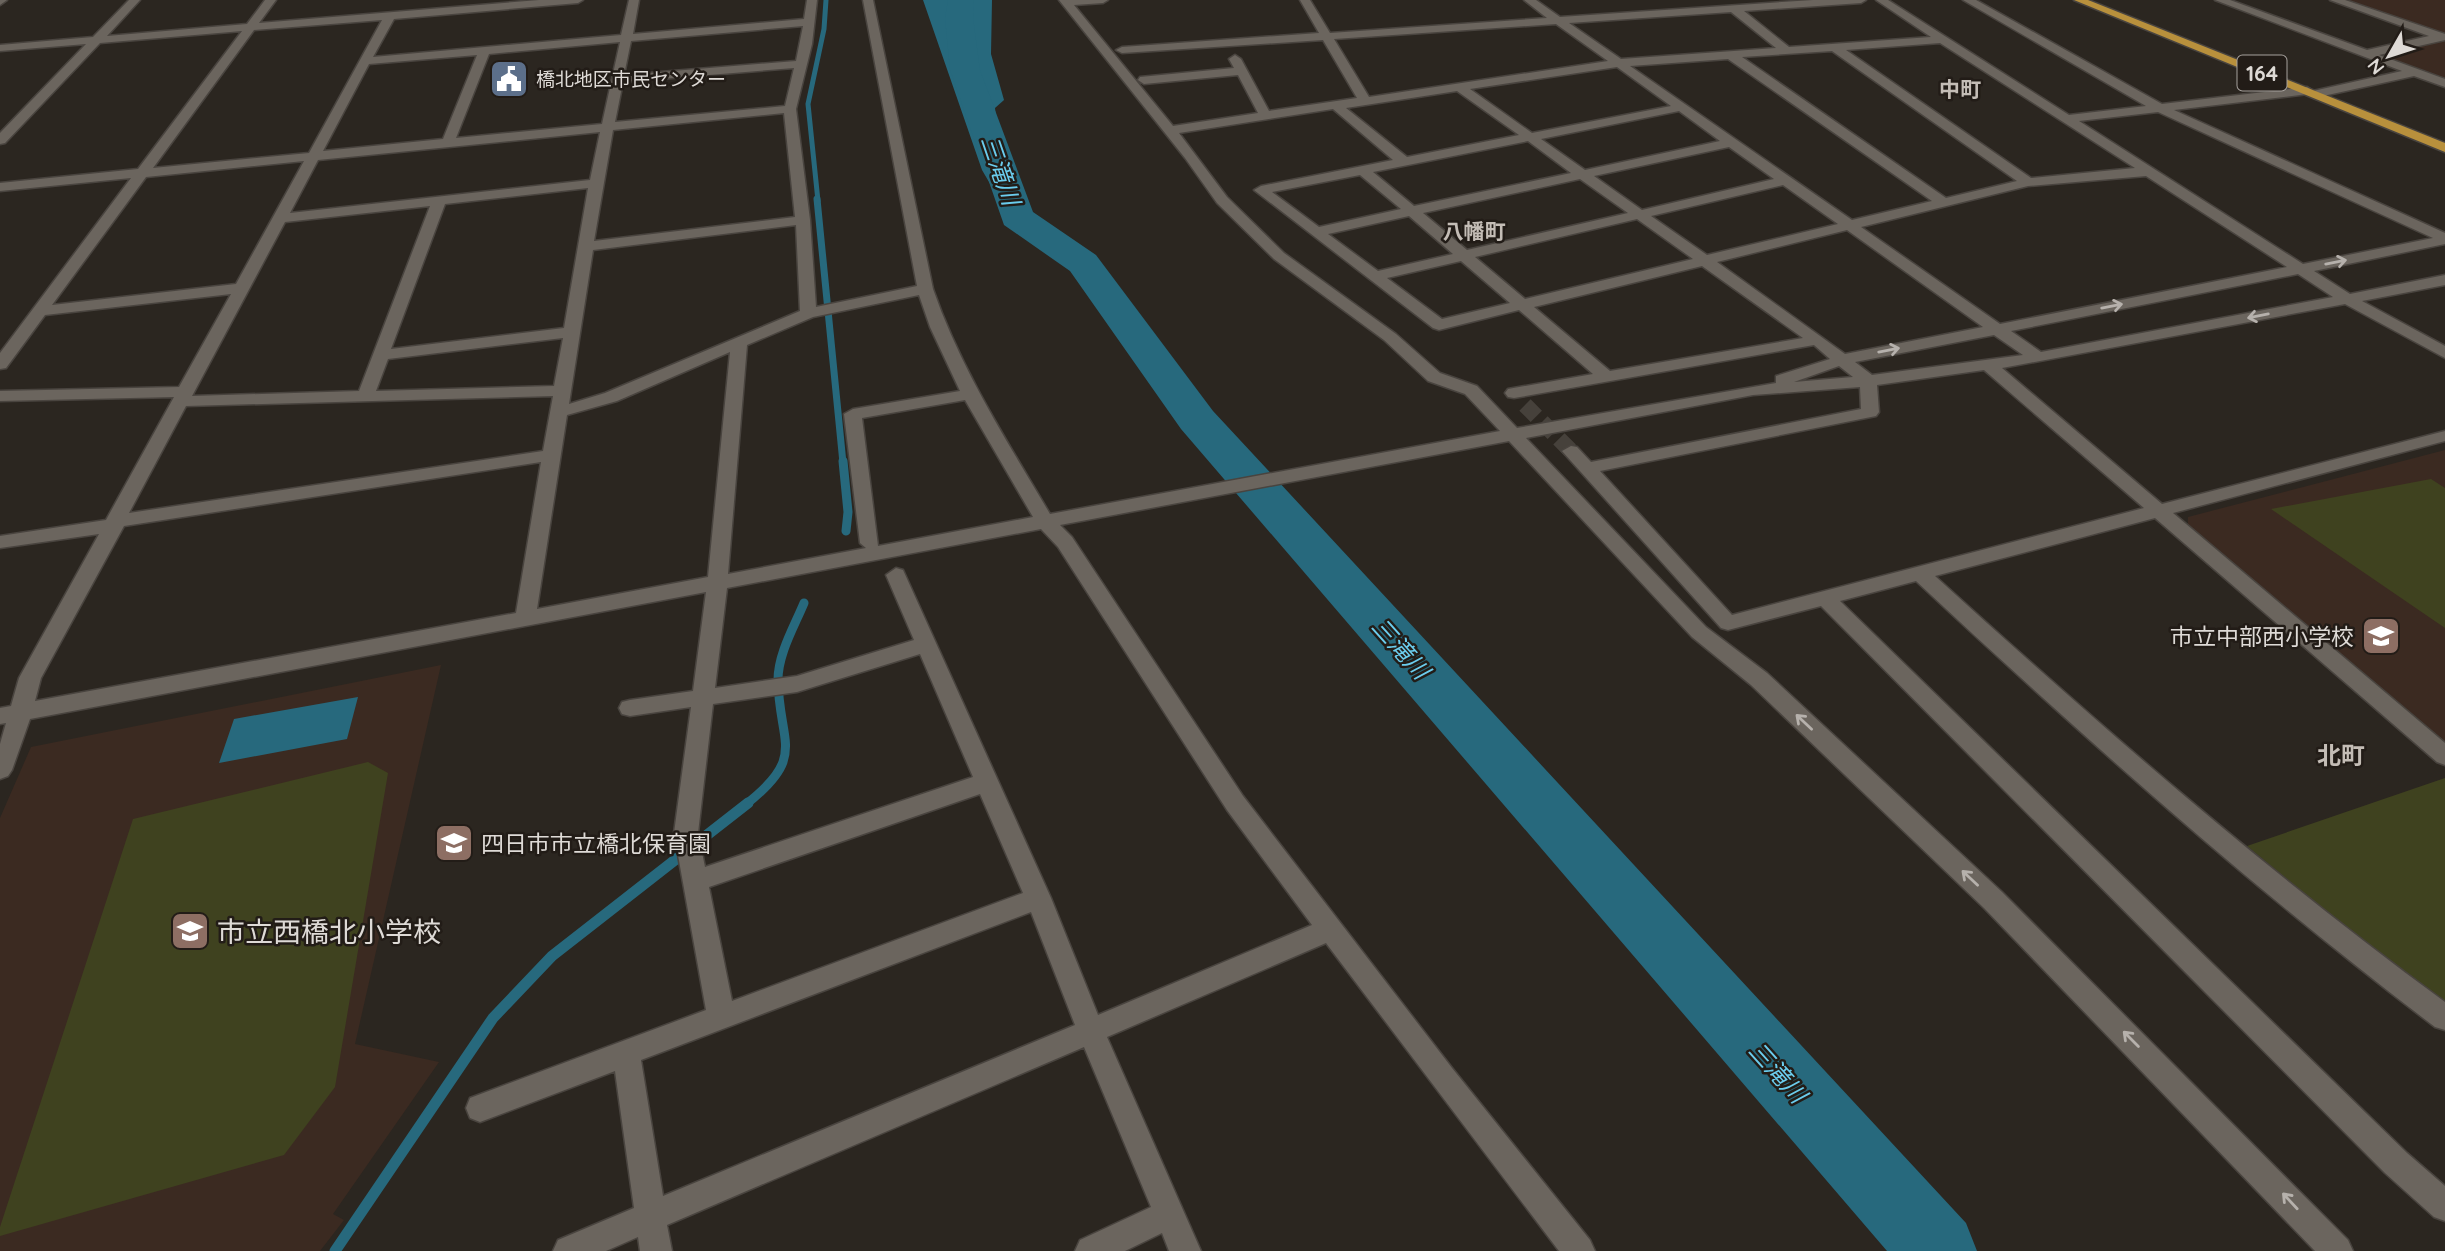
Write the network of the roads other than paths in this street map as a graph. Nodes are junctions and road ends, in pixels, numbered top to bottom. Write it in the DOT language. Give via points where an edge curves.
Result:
graph roads {
  1 [pos="135,0"];
  2 [pos="271,0"];
  3 [pos="578,0"];
  4 [pos="634,0"];
  5 [pos="811,0"];
  6 [pos="867,0"];
  7 [pos="1103,0"];
  8 [pos="1305,0"];
  9 [pos="1529,0"];
  10 [pos="1673,0"];
  11 [pos="1861,0"];
  12 [pos="1881,0"];
  13 [pos="1968,0"];
  14 [pos="2079,0"];
  15 [pos="2220,0"];
  16 [pos="2335,0"];
  17 [pos="1065,1"];
  18 [pos="1734,9"];
  19 [pos="1687,12"];
  20 [pos="390,15"];
  21 [pos="1559,21"];
  22 [pos="809,22"];
  23 [pos="251,27"];
  24 [pos="1326,36"];
  25 [pos="626,38"];
  26 [pos="1945,39"];
  27 [pos="96,40"];
  28 [pos="1226,43"];
  29 [pos="1834,47"];
  30 [pos="0,48"];
  31 [pos="485,50"];
  32 [pos="1122,50"];
  33 [pos="1787,51"];
  34 [pos="2366,54"];
  35 [pos="1731,55"];
  36 [pos="365,61"];
  37 [pos="1620,63"];
  38 [pos="800,64"];
  39 [pos="1242,71"];
  40 [pos="2414,72"];
  41 [pos="617,79"];
  42 [pos="1144,79"];
  43 [pos="2445,83"];
  44 [pos="1459,87"];
  45 [pos="2310,92"];
  46 [pos="1365,101"];
  47 [pos="1335,105"];
  48 [pos="1683,107"];
  49 [pos="2159,108"];
  50 [pos="790,109"];
  51 [pos="1265,116"];
  52 [pos="2068,119"];
  53 [pos="607,128"];
  54 [pos="1170,130"];
  55 [pos="1531,137"];
  56 [pos="0,140"];
  57 [pos="1732,142"];
  58 [pos="448,143"];
  59 [pos="2445,148"];
  60 [pos="315,156"];
  61 [pos="1404,162"];
  62 [pos="1363,170"];
  63 [pos="2151,172"];
  64 [pos="139,174"];
  65 [pos="1584,174"];
  66 [pos="1787,180"];
  67 [pos="2028,182"];
  68 [pos="596,183"];
  69 [pos="0,187"];
  70 [pos="439,200"];
  71 [pos="1943,202"];
  72 [pos="1413,212"];
  73 [pos="1640,215"];
  74 [pos="281,218"];
  75 [pos="803,220"];
  76 [pos="1848,224"];
  77 [pos="1316,232"];
  78 [pos="2445,239"];
  79 [pos="586,246"];
  80 [pos="1464,256"];
  81 [pos="1703,260"];
  82 [pos="2303,268"];
  83 [pos="1376,276"];
  84 [pos="2445,280"];
  85 [pos="242,288"];
  86 [pos="925,289"];
  87 [pos="2346,298"];
  88 [pos="1522,304"];
  89 [pos="38,311"];
  90 [pos="812,312"];
  91 [pos="1998,329"];
  92 [pos="573,332"];
  93 [pos="1817,341"];
  94 [pos="739,343"];
  95 [pos="2445,353"];
  96 [pos="380,355"];
  97 [pos="2038,358"];
  98 [pos="1842,360"];
  99 [pos="0,364"];
  100 [pos="1987,364"];
  101 [pos="1608,377"];
  102 [pos="1868,381"];
  103 [pos="1754,390"];
  104 [pos="563,391"];
  105 [pos="970,394"];
  106 [pos="0,396"];
  107 [pos="183,397"];
  108 [pos="365,397"];
  109 [pos="1525,405"];
  110 [pos="560,412"];
  111 [pos="1514,436"];
  112 [pos="2445,436"];
  113 [pos="1571,451"];
  114 [pos="552,455"];
  115 [pos="1588,468"];
  116 [pos="2160,511"];
  117 [pos="1053,522"];
  118 [pos="116,523"];
  119 [pos="0,542"];
  120 [pos="870,543"];
  121 [pos="1920,573"];
  122 [pos="896,575"];
  123 [pos="717,585"];
  124 [pos="1825,598"];
  125 [pos="525,620"];
  126 [pos="926,644"];
  127 [pos="704,698"];
  128 [pos="630,708"];
  129 [pos="10,715"];
  130 [pos="2445,756"];
  131 [pos="0,770"];
  132 [pos="987,782"];
  133 [pos="694,876"];
  134 [pos="1038,898"];
  135 [pos="1332,929"];
  136 [pos="721,1017"];
  137 [pos="2445,1018"];
  138 [pos="1091,1031"];
  139 [pos="626,1053"];
  140 [pos="480,1108"];
  141 [pos="2445,1206"];
  142 [pos="1169,1214"];
  143 [pos="651,1217"];
  144 [pos="1575,1250"];
  145 [pos="569,1251"];
  146 [pos="656,1251"];
  147 [pos="1091,1251"];
  148 [pos="1185,1251"];
  149 [pos="2337,1251"];
  1 -- 27 [label="street"];
  2 -- 23 [label="street"];
  3 -- 20 [label="street"];
  4 -- 25 [label="street"];
  5 -- 22 [label="street"];
  6 -- 86 [label="street"];
  7 -- 17 [label="street"];
  8 -- 24 [label="street"];
  9 -- 21 [label="street"];
  10 -- 19 [label="street"];
  11 -- 18 [label="street"];
  12 -- 26 [label="street"];
  13 -- 49 [label="street"];
  14 -- 45 [label="highway, 164"];
  15 -- 34 [label="street"];
  16 -- 34 [label="street" via="2441,37"];
  17 -- 54 [label="street"];
  18 -- 19 [label="street"];
  18 -- 33 [label="street"];
  19 -- 21 [label="street"];
  20 -- 23 [label="street"];
  20 -- 36 [label="street"];
  21 -- 24 [label="street"];
  21 -- 37 [label="street"];
  22 -- 25 [label="street"];
  22 -- 38 [label="street"];
  23 -- 27 [label="street"];
  23 -- 64 [label="street"];
  24 -- 28 [label="street"];
  24 -- 46 [label="street"];
  25 -- 31 [label="street"];
  25 -- 41 [label="street"];
  26 -- 29 [label="street"];
  26 -- 52 [label="street"];
  27 -- 30 [label="street"];
  27 -- 56 [label="street"];
  28 -- 32 [label="street"];
  28 -- 39 [label="street"];
  29 -- 33 [label="street"];
  29 -- 67 [label="street"];
  31 -- 36 [label="street"];
  31 -- 58 [label="street"];
  33 -- 35 [label="street"];
  34 -- 40 [label="street"];
  35 -- 37 [label="street"];
  35 -- 71 [label="street"];
  36 -- 60 [label="street"];
  37 -- 44 [label="street"];
  37 -- 48 [label="street"];
  38 -- 41 [label="street"];
  38 -- 50 [label="street"];
  39 -- 42 [label="street"];
  39 -- 51 [label="street"];
  40 -- 43 [label="street"];
  40 -- 45 [label="street"];
  41 -- 53 [label="street"];
  44 -- 46 [label="street"];
  44 -- 55 [label="street"];
  45 -- 49 [label="street"];
  45 -- 59 [label="highway, 164"];
  46 -- 47 [label="street"];
  47 -- 51 [label="street"];
  47 -- 61 [label="street"];
  48 -- 55 [label="street"];
  48 -- 57 [label="street"];
  49 -- 52 [label="street"];
  49 -- 78 [label="street"];
  50 -- 53 [label="street"];
  50 -- 75 [label="street"];
  51 -- 54 [label="street"];
  52 -- 63 [label="street"];
  53 -- 58 [label="street"];
  53 -- 68 [label="street"];
  54 -- 111 [label="street" via="1222,200 1279,256 1390,337 1434,377 1471,390"];
  55 -- 61 [label="street"];
  55 -- 65 [label="street"];
  57 -- 65 [label="street"];
  57 -- 66 [label="street"];
  58 -- 60 [label="street"];
  60 -- 64 [label="street"];
  60 -- 74 [label="street"];
  61 -- 62 [label="street"];
  62 -- 72 [label="street"];
  62 -- 77 [label="street" via="1261,190"];
  63 -- 67 [label="street"];
  63 -- 82 [label="street"];
  64 -- 69 [label="street"];
  64 -- 89 [label="street"];
  65 -- 72 [label="street"];
  65 -- 73 [label="street"];
  66 -- 73 [label="street"];
  66 -- 76 [label="street"];
  67 -- 71 [label="street"];
  68 -- 70 [label="street"];
  68 -- 79 [label="street"];
  70 -- 74 [label="street"];
  70 -- 96 [label="street"];
  71 -- 76 [label="street"];
  72 -- 77 [label="street"];
  72 -- 80 [label="street"];
  73 -- 80 [label="street"];
  73 -- 81 [label="street"];
  74 -- 85 [label="street"];
  75 -- 79 [label="street"];
  75 -- 90 [label="street"];
  76 -- 81 [label="street"];
  76 -- 91 [label="street"];
  77 -- 83 [label="street"];
  82 -- 78 [label="street, one-way"];
  79 -- 92 [label="street"];
  80 -- 83 [label="street"];
  80 -- 88 [label="street"];
  81 -- 88 [label="street"];
  81 -- 93 [label="street"];
  82 -- 87 [label="street"];
  91 -- 82 [label="street, one-way"];
  83 -- 88 [label="street" via="1439,325"];
  84 -- 87 [label="street"];
  85 -- 89 [label="street"];
  85 -- 107 [label="street"];
  86 -- 90 [label="street"];
  86 -- 105 [label="street"];
  87 -- 95 [label="street"];
  87 -- 97 [label="street, one-way"];
  88 -- 101 [label="street"];
  89 -- 99 [label="street"];
  90 -- 94 [label="street"];
  91 -- 97 [label="street"];
  98 -- 91 [label="street, one-way"];
  92 -- 96 [label="street"];
  92 -- 104 [label="street"];
  93 -- 98 [label="street"];
  93 -- 101 [label="street"];
  94 -- 110 [label="street" via="611,397"];
  94 -- 123 [label="street"];
  96 -- 108 [label="street"];
  97 -- 100 [label="street"];
  98 -- 102 [label="street"];
  98 -- 103 [label="street"];
  100 -- 102 [label="street"];
  100 -- 116 [label="street"];
  101 -- 109 [label="street" via="1514,393"];
  102 -- 103 [label="street"];
  102 -- 115 [label="street" via="1870,412"];
  103 -- 111 [label="street"];
  104 -- 108 [label="street"];
  104 -- 110 [label="street"];
  105 -- 117 [label="street"];
  105 -- 120 [label="street" via="853,414"];
  106 -- 107 [label="street"];
  107 -- 108 [label="street"];
  107 -- 118 [label="street"];
  110 -- 114 [label="street"];
  111 -- 117 [label="street"];
  149 -- 111 [label="street, one-way" via="1993,900 1759,679 1699,632"];
  112 -- 116 [label="street"];
  113 -- 115 [label="street"];
  114 -- 118 [label="street"];
  114 -- 125 [label="street"];
  115 -- 124 [label="street" via="1727,623"];
  116 -- 121 [label="street"];
  116 -- 130 [label="street"];
  117 -- 123 [label="street"];
  117 -- 135 [label="street" via="1235,803"];
  118 -- 119 [label="street"];
  118 -- 129 [label="street"];
  121 -- 124 [label="street"];
  121 -- 137 [label="street" via="2108,746 2358,955"];
  122 -- 126 [label="street"];
  123 -- 125 [label="street"];
  123 -- 127 [label="street"];
  124 -- 141 [label="street"];
  125 -- 129 [label="street"];
  126 -- 127 [label="street" via="797,684"];
  126 -- 132 [label="street"];
  127 -- 128 [label="street"];
  127 -- 133 [label="street" via="686,833"];
  129 -- 131 [label="street"];
  132 -- 133 [label="street"];
  132 -- 134 [label="street"];
  133 -- 136 [label="street"];
  134 -- 136 [label="street"];
  134 -- 138 [label="street"];
  135 -- 138 [label="street"];
  135 -- 144 [label="street"];
  136 -- 139 [label="street"];
  138 -- 142 [label="street"];
  138 -- 143 [label="street"];
  139 -- 140 [label="street"];
  139 -- 143 [label="street"];
  142 -- 147 [label="street"];
  142 -- 148 [label="street"];
  143 -- 145 [label="street"];
  143 -- 146 [label="street"];
}
